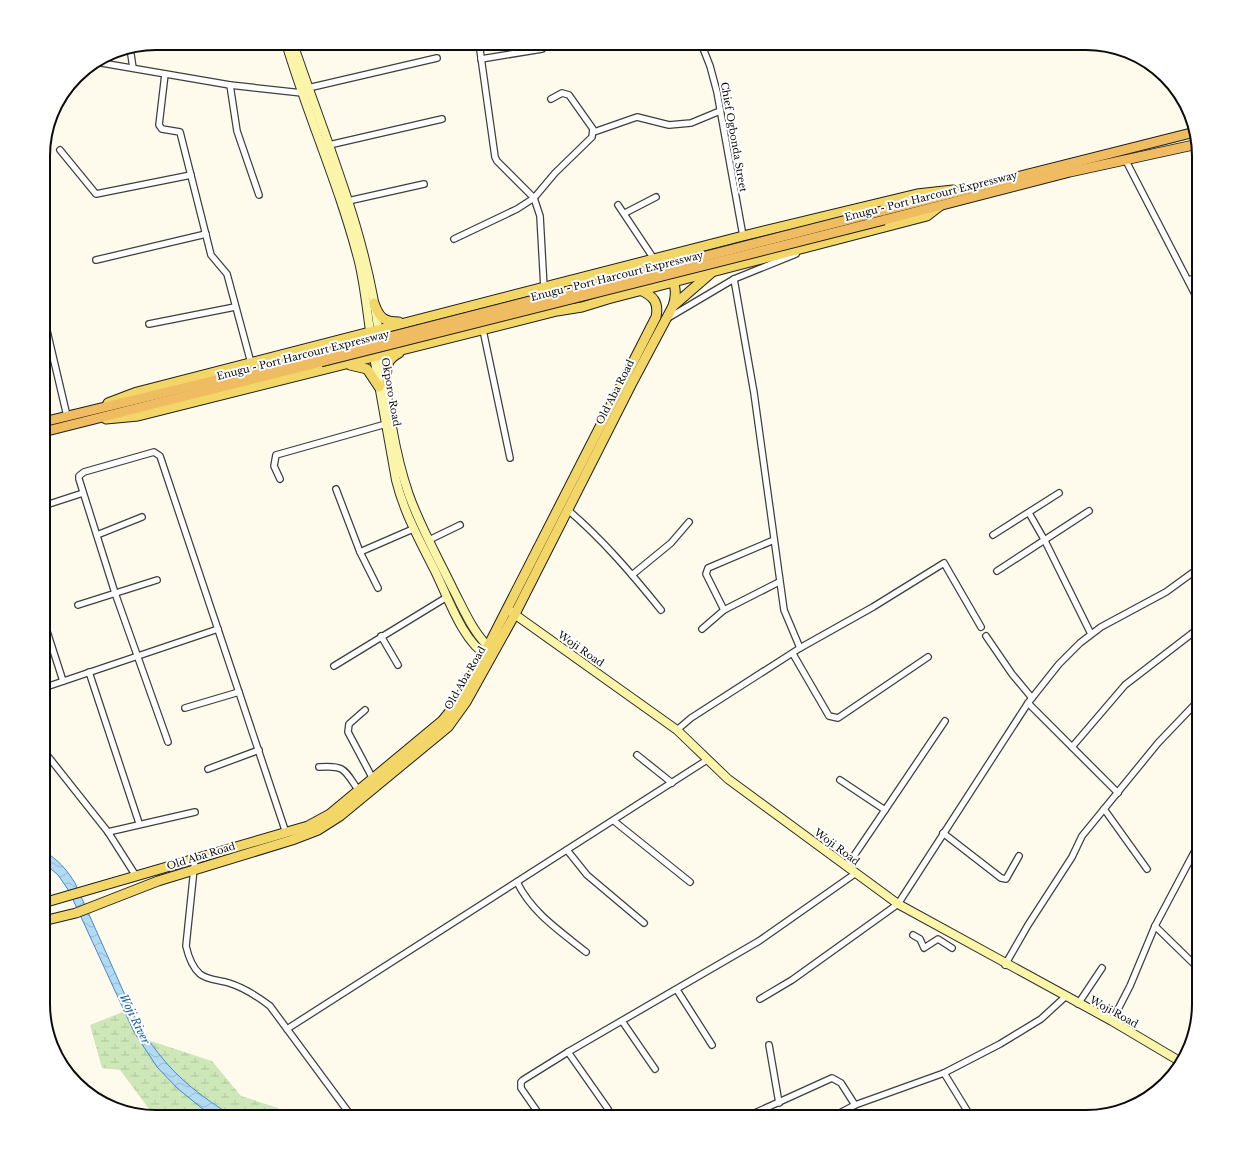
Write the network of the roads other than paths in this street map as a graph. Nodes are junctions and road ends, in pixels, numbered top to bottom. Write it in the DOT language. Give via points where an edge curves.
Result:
graph roads {
  1 [pos="289,50"];
  2 [pos="295,50"];
  3 [pos="480,50"];
  4 [pos="536,50"];
  5 [pos="704,50"];
  6 [pos="131,53"];
  7 [pos="437,58"];
  8 [pos="481,59"];
  9 [pos="105,63"];
  10 [pos="133,68"];
  11 [pos="165,74"];
  12 [pos="230,85"];
  13 [pos="305,90"];
  14 [pos="551,99"];
  15 [pos="720,111"];
  16 [pos="442,119"];
  17 [pos="594,132"];
  18 [pos="1189,134"];
  19 [pos="329,145"];
  20 [pos="1191,145"];
  21 [pos="60,150"];
  22 [pos="1125,159"];
  23 [pos="191,175"];
  24 [pos="424,184"];
  25 [pos="972,189"];
  26 [pos="259,195"];
  27 [pos="656,197"];
  28 [pos="534,198"];
  29 [pos="348,201"];
  30 [pos="942,204"];
  31 [pos="618,205"];
  32 [pos="625,213"];
  33 [pos="883,216"];
  34 [pos="206,234"];
  35 [pos="743,236"];
  36 [pos="454,239"];
  37 [pos="800,249"];
  38 [pos="654,259"];
  39 [pos="96,260"];
  40 [pos="712,272"];
  41 [pos="585,277"];
  42 [pos="734,279"];
  43 [pos="1192,279"];
  44 [pos="1188,280"];
  45 [pos="674,283"];
  46 [pos="544,288"];
  47 [pos="1192,288"];
  48 [pos="640,290"];
  49 [pos="608,299"];
  50 [pos="374,303"];
  51 [pos="673,306"];
  52 [pos="235,307"];
  53 [pos="666,319"];
  54 [pos="418,320"];
  55 [pos="149,324"];
  56 [pos="483,330"];
  57 [pos="374,331"];
  58 [pos="50,344"];
  59 [pos="412,347"];
  60 [pos="378,356"];
  61 [pos="320,359"];
  62 [pos="251,363"];
  63 [pos="344,364"];
  64 [pos="383,385"];
  65 [pos="89,411"];
  66 [pos="67,416"];
  67 [pos="50,420"];
  68 [pos="81,422"];
  69 [pos="386,424"];
  70 [pos="50,430"];
  71 [pos="510,458"];
  72 [pos="280,479"];
  73 [pos="336,489"];
  74 [pos="83,493"];
  75 [pos="1059,494"];
  76 [pos="50,504"];
  77 [pos="568,510"];
  78 [pos="1089,511"];
  79 [pos="1029,513"];
  80 [pos="142,518"];
  81 [pos="689,522"];
  82 [pos="460,525"];
  83 [pos="413,529"];
  84 [pos="97,535"];
  85 [pos="993,535"];
  86 [pos="429,540"];
  87 [pos="774,540"];
  88 [pos="1045,541"];
  89 [pos="360,552"];
  90 [pos="998,571"];
  91 [pos="1192,573"];
  92 [pos="632,575"];
  93 [pos="157,580"];
  94 [pos="779,582"];
  95 [pos="378,588"];
  96 [pos="115,593"];
  97 [pos="447,597"];
  98 [pos="78,605"];
  99 [pos="661,610"];
  100 [pos="724,610"];
  101 [pos="511,612"];
  102 [pos="981,627"];
  103 [pos="218,629"];
  104 [pos="702,629"];
  105 [pos="1192,633"];
  106 [pos="1091,634"];
  107 [pos="381,636"];
  108 [pos="986,636"];
  109 [pos="50,641"];
  110 [pos="800,648"];
  111 [pos="489,653"];
  112 [pos="793,654"];
  113 [pos="137,656"];
  114 [pos="928,658"];
  115 [pos="398,665"];
  116 [pos="334,666"];
  117 [pos="89,672"];
  118 [pos="63,681"];
  119 [pos="50,686"];
  120 [pos="239,692"];
  121 [pos="1030,701"];
  122 [pos="1192,707"];
  123 [pos="185,708"];
  124 [pos="365,710"];
  125 [pos="945,720"];
  126 [pos="677,730"];
  127 [pos="168,742"];
  128 [pos="1072,747"];
  129 [pos="259,750"];
  130 [pos="637,755"];
  131 [pos="50,759"];
  132 [pos="707,760"];
  133 [pos="319,767"];
  134 [pos="208,768"];
  135 [pos="373,780"];
  136 [pos="840,780"];
  137 [pos="672,783"];
  138 [pos="359,790"];
  139 [pos="1118,793"];
  140 [pos="1104,809"];
  141 [pos="885,810"];
  142 [pos="195,812"];
  143 [pos="614,821"];
  144 [pos="139,823"];
  145 [pos="108,832"];
  146 [pos="286,833"];
  147 [pos="943,833"];
  148 [pos="567,850"];
  149 [pos="1019,856"];
  150 [pos="1192,856"];
  151 [pos="194,864"];
  152 [pos="847,866"];
  153 [pos="1147,869"];
  154 [pos="856,872"];
  155 [pos="136,876"];
  156 [pos="517,882"];
  157 [pos="690,882"];
  158 [pos="50,901"];
  159 [pos="898,904"];
  160 [pos="50,920"];
  161 [pos="644,923"];
  162 [pos="1154,926"];
  163 [pos="914,935"];
  164 [pos="952,948"];
  165 [pos="586,952"];
  166 [pos="1192,962"];
  167 [pos="1005,965"];
  168 [pos="1102,968"];
  169 [pos="677,990"];
  170 [pos="1065,996"];
  171 [pos="760,999"];
  172 [pos="1078,1004"];
  173 [pos="622,1021"];
  174 [pos="1112,1021"];
  175 [pos="287,1029"];
  176 [pos="712,1045"];
  177 [pos="769,1045"];
  178 [pos="568,1052"];
  179 [pos="1176,1059"];
  180 [pos="655,1069"];
  181 [pos="944,1073"];
  182 [pos="779,1103"];
  183 [pos="855,1106"];
  184 [pos="608,1109"];
  185 [pos="347,1110"];
  186 [pos="536,1110"];
  187 [pos="762,1110"];
  188 [pos="847,1110"];
  189 [pos="967,1110"];
  1 -- 13 [label="main road, Okporo Road"];
  2 -- 13 [label="main road, Okporo Road"];
  3 -- 8 [label="street"];
  4 -- 8 [label="street"];
  5 -- 15 [label="street, Chief Ogbonda Street" via="714,79"];
  6 -- 10 [label="street"];
  7 -- 13 [label="street"];
  8 -- 28 [label="street" via="497,161"];
  9 -- 10 [label="street"];
  10 -- 11 [label="street"];
  11 -- 12 [label="street"];
  11 -- 23 [label="street" via="158,125 162,129 180,132"];
  12 -- 13 [label="street"];
  12 -- 26 [label="street" via="240,140"];
  13 -- 19 [label="main road, Okporo Road"];
  13 -- 57 [label="main road, Okporo Road" via="355,247"];
  14 -- 17 [label="street" via="562,93 569,95"];
  15 -- 17 [label="street" via="691,123 669,125 637,117"];
  15 -- 35 [label="street, Chief Ogbonda Street"];
  16 -- 19 [label="street"];
  17 -- 28 [label="street"];
  18 -- 25 [label="highway, Enugu - Port Harcourt Expressway"];
  19 -- 29 [label="main road, Okporo Road"];
  20 -- 22 [label="highway, Enugu - Port Harcourt Expressway"];
  21 -- 23 [label="street" via="96,194"];
  22 -- 30 [label="highway, Enugu - Port Harcourt Expressway"];
  22 -- 44 [label="street"];
  23 -- 34 [label="street"];
  24 -- 29 [label="street"];
  25 -- 33 [label="highway, Enugu - Port Harcourt Expressway"];
  25 -- 35 [label="main road" via="917,194"];
  27 -- 32 [label="street"];
  28 -- 36 [label="street" via="518,209"];
  28 -- 46 [label="street" via="540,216"];
  29 -- 50 [label="main road, Okporo Road"];
  30 -- 33 [label="highway, Enugu - Port Harcourt Expressway"];
  30 -- 37 [label="main road" via="927,216"];
  31 -- 32 [label="street"];
  32 -- 38 [label="street"];
  33 -- 61 [label="highway, Enugu - Port Harcourt Expressway, bridge"];
  34 -- 39 [label="street"];
  34 -- 52 [label="street" via="211,255 226,274"];
  35 -- 38 [label="main road"];
  37 -- 40 [label="main road"];
  37 -- 42 [label="street" via="799,253"];
  38 -- 41 [label="main road"];
  38 -- 45 [label="main road, Old Aba Road" via="665,266"];
  40 -- 45 [label="main road"];
  40 -- 51 [label="main road"];
  41 -- 46 [label="main road"];
  41 -- 49 [label="main road" via="580,290 583,297 590,300"];
  42 -- 53 [label="street"];
  42 -- 87 [label="street" via="754,393"];
  43 -- 44 [label="street"];
  44 -- 47 [label="street"];
  45 -- 48 [label="main road"];
  45 -- 51 [label="main road, Old Aba Road" via="676,295"];
  46 -- 54 [label="main road"];
  48 -- 49 [label="main road"];
  48 -- 101 [label="main road, Old Aba Road" via="656,301 656,317"];
  49 -- 56 [label="main road"];
  50 -- 54 [label="main road" via="378,313 387,322"];
  50 -- 57 [label="main road, Okporo Road"];
  51 -- 53 [label="main road, Old Aba Road"];
  52 -- 55 [label="street"];
  52 -- 62 [label="street"];
  53 -- 77 [label="main road, Old Aba Road"];
  54 -- 57 [label="main road"];
  56 -- 59 [label="main road"];
  56 -- 71 [label="street"];
  57 -- 60 [label="main road, Okporo Road"];
  57 -- 62 [label="main road"];
  58 -- 66 [label="street"];
  59 -- 60 [label="main road"];
  59 -- 64 [label="main road" via="390,359"];
  60 -- 63 [label="main road"];
  60 -- 64 [label="main road, Okporo Road"];
  61 -- 65 [label="highway, Enugu - Port Harcourt Expressway"];
  61 -- 68 [label="highway, Enugu - Port Harcourt Expressway"];
  62 -- 65 [label="main road" via="137,392"];
  63 -- 64 [label="main road" via="367,369"];
  63 -- 68 [label="main road" via="138,416"];
  64 -- 69 [label="main road, Okporo Road"];
  64 -- 86 [label="main road, Okporo Road" via="405,480"];
  65 -- 66 [label="highway, Enugu - Port Harcourt Expressway"];
  66 -- 67 [label="highway, Enugu - Port Harcourt Expressway"];
  68 -- 70 [label="highway, Enugu - Port Harcourt Expressway"];
  69 -- 72 [label="street" via="276,454 274,466"];
  69 -- 83 [label="main road, Okporo Road" via="399,494"];
  73 -- 89 [label="street"];
  74 -- 76 [label="street"];
  74 -- 84 [label="street"];
  74 -- 103 [label="street" via="79,476 84,472 157,453"];
  75 -- 79 [label="street"];
  77 -- 92 [label="street"];
  77 -- 101 [label="main road, Old Aba Road"];
  78 -- 88 [label="street"];
  79 -- 85 [label="street"];
  79 -- 88 [label="street"];
  80 -- 84 [label="street"];
  81 -- 92 [label="street" via="671,543"];
  82 -- 86 [label="street"];
  83 -- 89 [label="street"];
  83 -- 97 [label="main road, Okporo Road"];
  84 -- 96 [label="street"];
  86 -- 111 [label="main road, Okporo Road"];
  87 -- 94 [label="street"];
  87 -- 100 [label="street" via="708,568 706,574"];
  88 -- 90 [label="street"];
  88 -- 106 [label="street"];
  89 -- 95 [label="street"];
  91 -- 106 [label="street" via="1166,592"];
  92 -- 99 [label="street"];
  93 -- 96 [label="street"];
  94 -- 100 [label="street"];
  94 -- 110 [label="street" via="786,617"];
  96 -- 98 [label="street"];
  96 -- 113 [label="street"];
  97 -- 107 [label="street"];
  97 -- 111 [label="main road, Okporo Road" via="470,638"];
  100 -- 104 [label="street"];
  101 -- 111 [label="main road, Old Aba Road"];
  101 -- 126 [label="main road, Woji Road"];
  102 -- 110 [label="street" via="944,563"];
  103 -- 113 [label="street"];
  103 -- 120 [label="street"];
  105 -- 128 [label="street" via="1125,685"];
  106 -- 121 [label="street" via="1059,664"];
  107 -- 115 [label="street"];
  107 -- 116 [label="street"];
  108 -- 121 [label="street"];
  109 -- 118 [label="street"];
  110 -- 112 [label="street"];
  111 -- 135 [label="main road, Old Aba Road" via="449,714 436,728"];
  111 -- 151 [label="main road, Old Aba Road" via="466,702 448,727 340,816 306,836"];
  112 -- 114 [label="street" via="832,718 838,718"];
  112 -- 126 [label="street" via="691,718"];
  113 -- 117 [label="street"];
  113 -- 127 [label="street"];
  117 -- 118 [label="street"];
  117 -- 144 [label="street"];
  118 -- 119 [label="street"];
  120 -- 123 [label="street"];
  120 -- 129 [label="street"];
  121 -- 128 [label="street"];
  121 -- 147 [label="street"];
  122 -- 139 [label="street" via="1158,743"];
  124 -- 135 [label="street" via="350,724 348,732"];
  125 -- 141 [label="street"];
  126 -- 132 [label="main road, Woji Road"];
  128 -- 139 [label="street"];
  129 -- 134 [label="street"];
  129 -- 146 [label="street"];
  130 -- 137 [label="street"];
  131 -- 145 [label="street"];
  132 -- 137 [label="street"];
  132 -- 152 [label="main road, Woji Road" via="728,779"];
  133 -- 138 [label="street" via="342,768"];
  135 -- 138 [label="main road, Old Aba Road"];
  136 -- 141 [label="street"];
  137 -- 143 [label="street"];
  138 -- 146 [label="main road, Old Aba Road" via="330,814 308,826"];
  139 -- 140 [label="street"];
  140 -- 153 [label="street"];
  140 -- 167 [label="street" via="1082,836 1072,857"];
  141 -- 152 [label="street"];
  142 -- 144 [label="street"];
  143 -- 148 [label="street"];
  143 -- 157 [label="street"];
  144 -- 145 [label="street"];
  145 -- 155 [label="street"];
  146 -- 151 [label="main road, Old Aba Road"];
  147 -- 149 [label="street" via="1001,878 1006,879"];
  147 -- 159 [label="street"];
  148 -- 156 [label="street"];
  148 -- 161 [label="street" via="587,874"];
  150 -- 162 [label="street"];
  151 -- 155 [label="main road, Old Aba Road"];
  151 -- 160 [label="main road, Old Aba Road" via="76,914"];
  151 -- 175 [label="street" via="186,946 196,970 202,976 228,982 256,995 270,1006"];
  152 -- 154 [label="main road, Woji Road"];
  154 -- 159 [label="main road, Woji Road"];
  154 -- 169 [label="street" via="759,942"];
  155 -- 158 [label="main road, Old Aba Road"];
  156 -- 165 [label="street" via="537,912"];
  156 -- 175 [label="street"];
  159 -- 167 [label="main road, Woji Road"];
  159 -- 171 [label="street" via="792,980"];
  162 -- 166 [label="street"];
  162 -- 174 [label="street" via="1130,986"];
  163 -- 164 [label="street" via="924,948 938,939"];
  167 -- 170 [label="main road, Woji Road"];
  168 -- 172 [label="street"];
  169 -- 173 [label="street"];
  169 -- 176 [label="street"];
  170 -- 172 [label="main road, Woji Road"];
  170 -- 181 [label="street" via="1041,1018 1000,1044"];
  172 -- 174 [label="main road, Woji Road"];
  173 -- 178 [label="street"];
  173 -- 180 [label="street"];
  174 -- 179 [label="main road, Woji Road"];
  175 -- 185 [label="street"];
  177 -- 182 [label="street"];
  178 -- 184 [label="street"];
  178 -- 186 [label="street" via="521,1082 521,1088"];
  181 -- 183 [label="street"];
  181 -- 189 [label="street"];
  182 -- 183 [label="street" via="832,1078 840,1083"];
  182 -- 187 [label="street"];
  183 -- 188 [label="street"];
}
